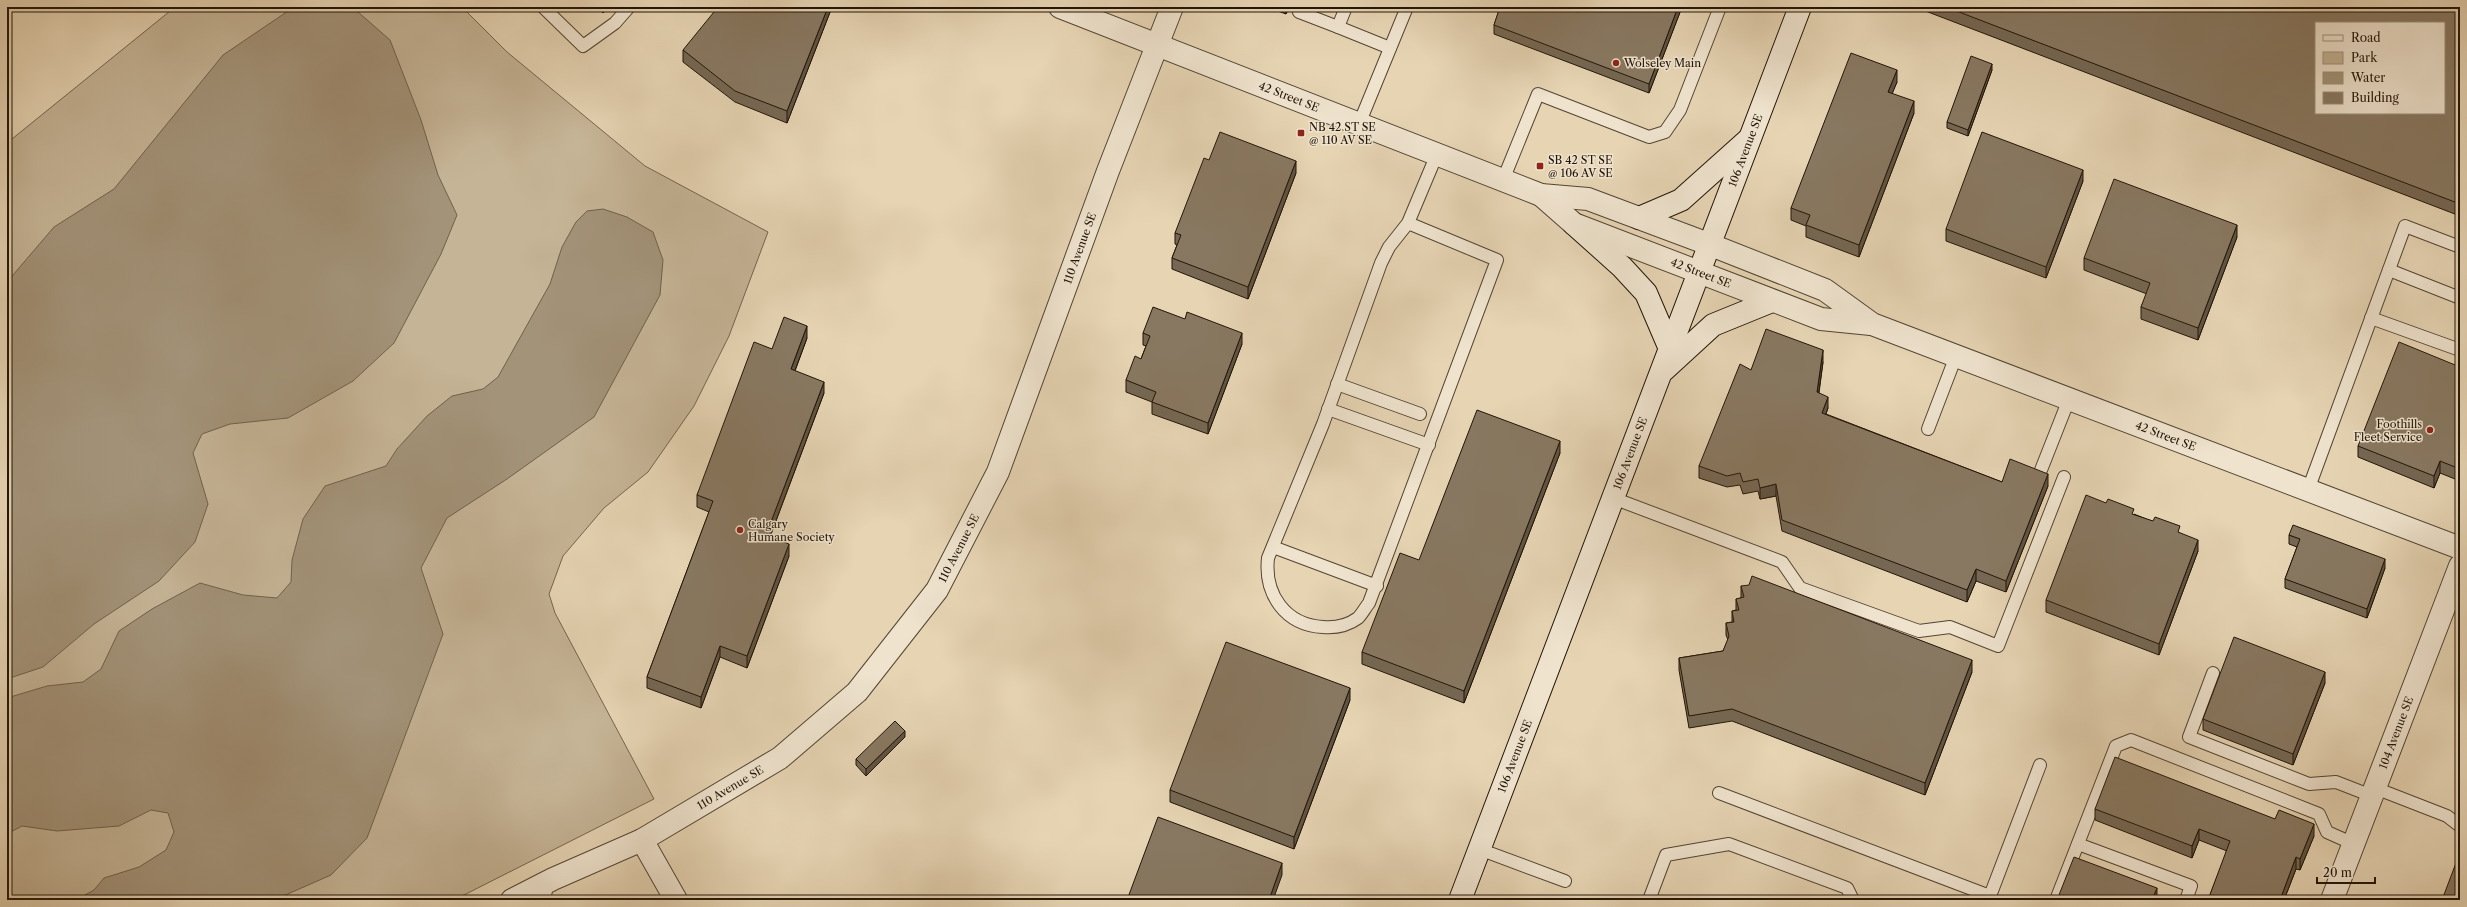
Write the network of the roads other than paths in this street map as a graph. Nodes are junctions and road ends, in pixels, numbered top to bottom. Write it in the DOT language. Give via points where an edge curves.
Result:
graph roads {
  1 [pos="543,7"];
  2 [pos="629,7"];
  3 [pos="1060,7"];
  4 [pos="1172,7"];
  5 [pos="1301,7"];
  6 [pos="1346,7"];
  7 [pos="1407,7"];
  8 [pos="1720,7"];
  9 [pos="1800,7"];
  10 [pos="1338,28"];
  11 [pos="1158,45"];
  12 [pos="1390,48"];
  13 [pos="1359,124"];
  14 [pos="1750,138"];
  15 [pos="1437,154"];
  16 [pos="1504,180"];
  17 [pos="1541,195"];
  18 [pos="1639,218"];
  19 [pos="1408,222"];
  20 [pos="1574,224"];
  21 [pos="1711,245"];
  22 [pos="2460,247"];
  23 [pos="2388,270"];
  24 [pos="1700,272"];
  25 [pos="2460,298"];
  26 [pos="1772,301"];
  27 [pos="2371,318"];
  28 [pos="1872,324"];
  29 [pos="1670,349"];
  30 [pos="2460,350"];
  31 [pos="1956,356"];
  32 [pos="1660,374"];
  33 [pos="1337,384"];
  34 [pos="2069,399"];
  35 [pos="1328,409"];
  36 [pos="1420,414"];
  37 [pos="1928,429"];
  38 [pos="1428,445"];
  39 [pos="2041,470"];
  40 [pos="2064,477"];
  41 [pos="2308,490"];
  42 [pos="1613,498"];
  43 [pos="1273,547"];
  44 [pos="2460,548"];
  45 [pos="2460,566"];
  46 [pos="1376,586"];
  47 [pos="2213,673"];
  48 [pos="2040,765"];
  49 [pos="2374,792"];
  50 [pos="1720,793"];
  51 [pos="2460,826"];
  52 [pos="642,840"];
  53 [pos="2078,844"];
  54 [pos="2354,844"];
  55 [pos="1479,849"];
  56 [pos="1565,881"];
  57 [pos="546,891"];
  58 [pos="512,900"];
  59 [pos="676,900"];
  60 [pos="1460,900"];
  61 [pos="1649,900"];
  62 [pos="1853,900"];
  63 [pos="2056,900"];
  64 [pos="2186,900"];
  65 [pos="2332,900"];
  1 -- 2 [label="lane" via="584,46 615,23"];
  3 -- 11 [label="street, 42 Street SE"];
  4 -- 11 [label="street, 110 Avenue SE"];
  5 -- 10 [label="lane" via="1299,12"];
  6 -- 10 [label="lane"];
  7 -- 12 [label="lane"];
  8 -- 16 [label="lane" via="1680,110 1665,132 1649,137 1538,94"];
  9 -- 14 [label="street, 106 Avenue SE"];
  10 -- 12 [label="lane"];
  11 -- 13 [label="street, 42 Street SE"];
  11 -- 52 [label="street, 110 Avenue SE" via="1108,171 998,472 937,590 857,692 780,758"];
  12 -- 13 [label="lane"];
  13 -- 15 [label="street, 42 Street SE"];
  14 -- 18 [label="street" via="1681,200"];
  14 -- 21 [label="street, 106 Avenue SE"];
  15 -- 16 [label="street, 42 Street SE"];
  15 -- 19 [label="lane"];
  16 -- 17 [label="street, 42 Street SE"];
  17 -- 18 [label="street, 42 Street SE" via="1588,199"];
  17 -- 20 [label="street, 42 Street SE"];
  18 -- 21 [label="street, 42 Street SE"];
  19 -- 33 [label="lane" via="1389,247 1381,263"];
  19 -- 38 [label="lane" via="1497,260"];
  20 -- 24 [label="street, 42 Street SE"];
  20 -- 29 [label="street" via="1622,267 1646,293"];
  21 -- 24 [label="street, 106 Avenue SE"];
  21 -- 28 [label="street, 42 Street SE" via="1825,290"];
  22 -- 23 [label="lane" via="2405,226"];
  23 -- 25 [label="lane"];
  23 -- 27 [label="lane"];
  24 -- 26 [label="street, 42 Street SE"];
  24 -- 29 [label="street, 106 Avenue SE"];
  26 -- 28 [label="street, 42 Street SE" via="1821,319"];
  26 -- 32 [label="street" via="1712,326"];
  27 -- 30 [label="lane"];
  27 -- 41 [label="lane"];
  28 -- 31 [label="street, 42 Street SE"];
  29 -- 32 [label="street, 106 Avenue SE"];
  31 -- 34 [label="street, 42 Street SE"];
  31 -- 37 [label="lane"];
  32 -- 42 [label="street, 106 Avenue SE"];
  33 -- 35 [label="lane"];
  33 -- 36 [label="lane"];
  34 -- 39 [label="lane"];
  34 -- 41 [label="street, 42 Street SE"];
  35 -- 38 [label="lane"];
  35 -- 43 [label="lane"];
  38 -- 46 [label="lane"];
  40 -- 42 [label="lane" via="1998,646 1950,627 1919,631 1800,588 1782,562"];
  41 -- 44 [label="street, 42 Street SE"];
  42 -- 55 [label="street, 106 Avenue SE"];
  43 -- 46 [label="lane"];
  43 -- 46 [label="lane" via="1268,558 1266,574 1272,592 1285,614 1308,627 1337,628 1358,618 1369,603"];
  45 -- 49 [label="street, 104 Avenue SE"];
  47 -- 49 [label="lane" via="2189,737 2309,784 2336,782"];
  48 -- 50 [label="lane" via="1990,896"];
  49 -- 51 [label="lane" via="2447,816"];
  49 -- 54 [label="street, 104 Avenue SE"];
  52 -- 57 [label="street, 110 Avenue SE"];
  52 -- 59 [label="street"];
  53 -- 54 [label="lane" via="2116,746 2131,740 2319,814 2327,832"];
  53 -- 63 [label="lane"];
  53 -- 64 [label="lane" via="2191,886"];
  54 -- 65 [label="street, 104 Avenue SE"];
  55 -- 56 [label="lane"];
  55 -- 60 [label="street, 106 Avenue SE"];
  57 -- 58 [label="street, 110 Avenue SE"];
  61 -- 62 [label="lane" via="1666,855 1730,844 1847,888"];
}
